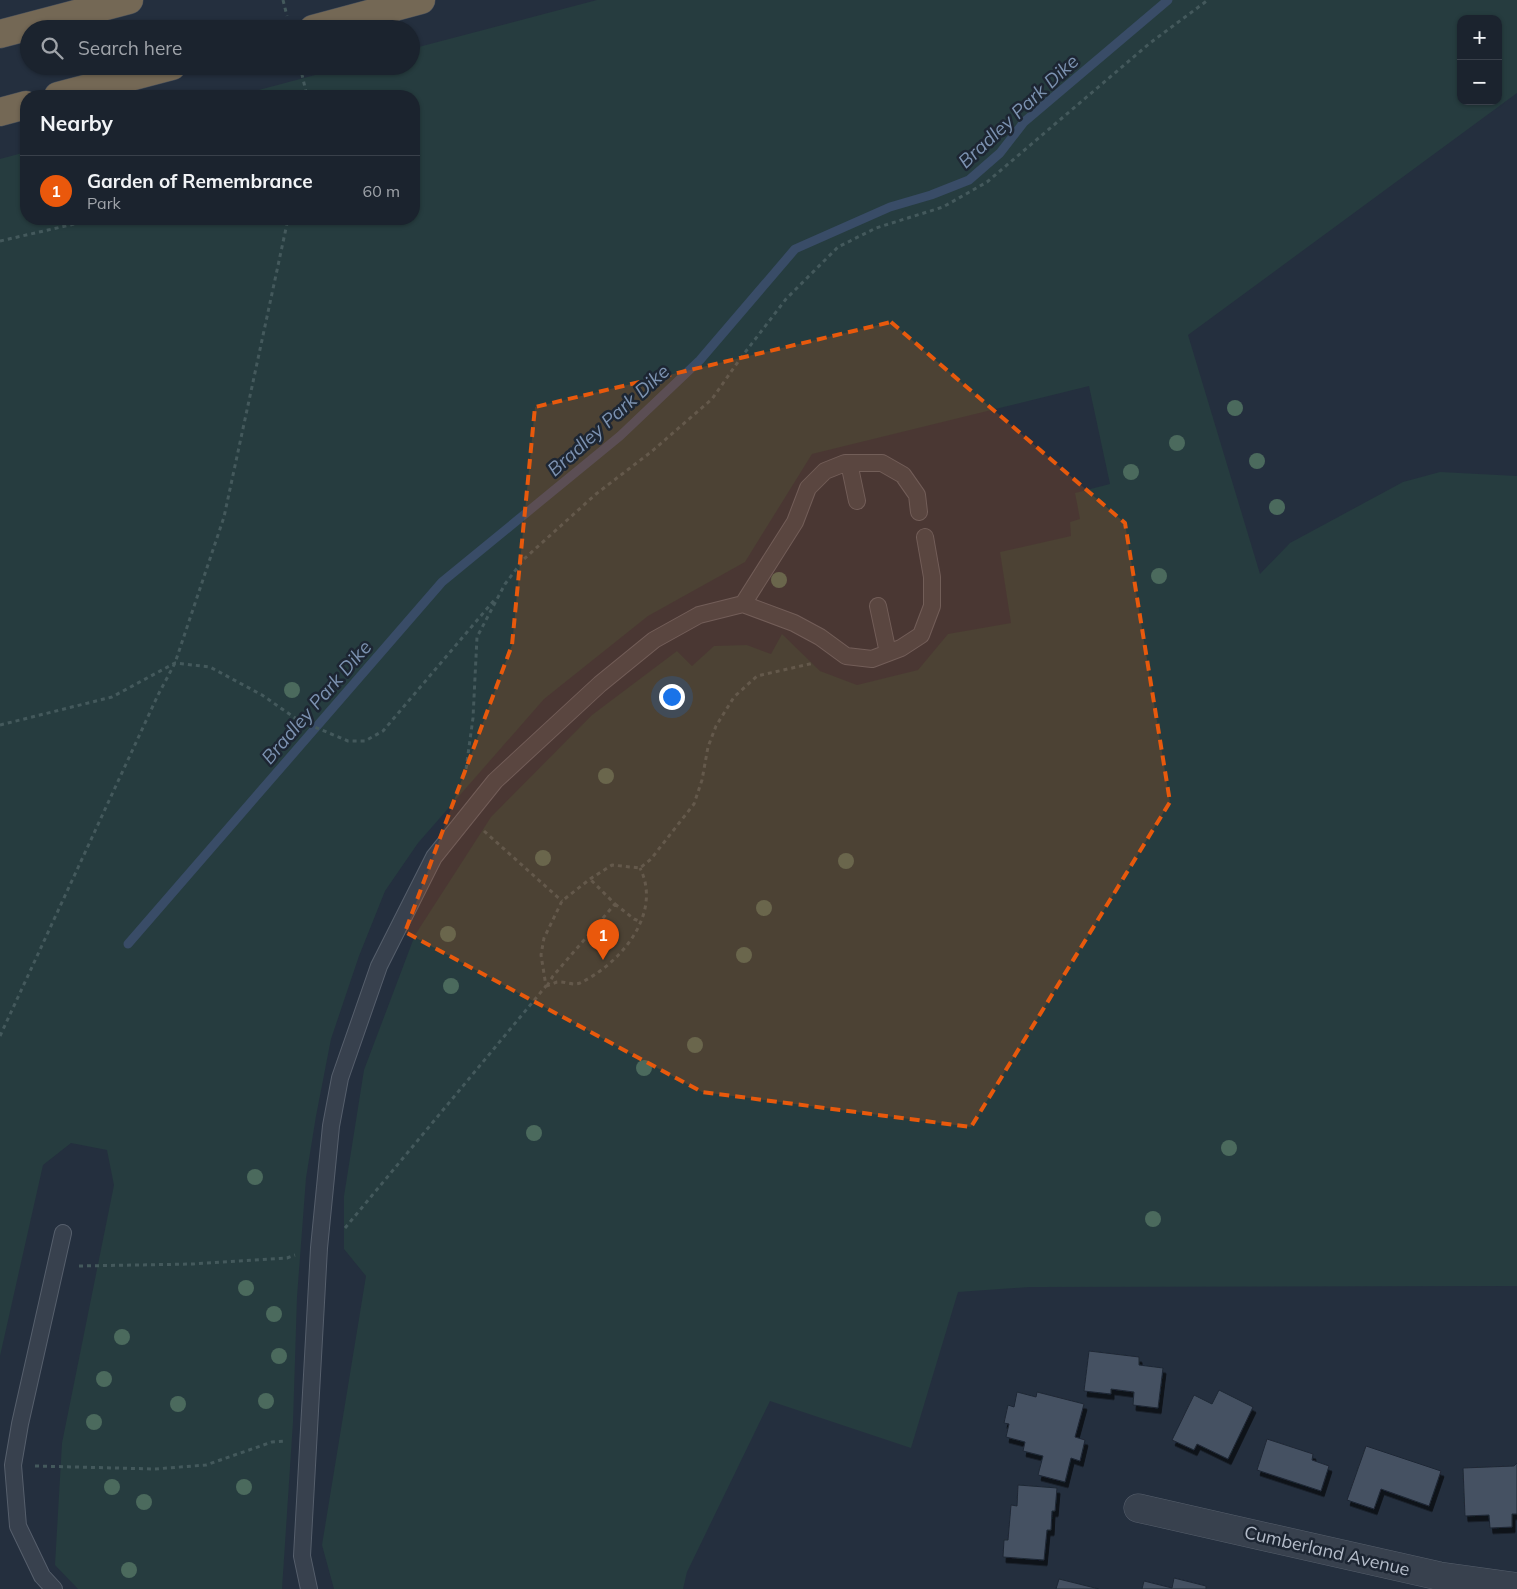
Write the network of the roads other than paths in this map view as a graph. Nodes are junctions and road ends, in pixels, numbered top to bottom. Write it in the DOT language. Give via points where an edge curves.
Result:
graph roads {
  1 [pos="129,0"];
  2 [pos="421,0"];
  3 [pos="53,20"];
  4 [pos="347,20"];
  5 [pos="20,29"];
  6 [pos="0,34"];
  7 [pos="138,75"];
  8 [pos="81,90"];
  9 [pos="20,107"];
  10 [pos="0,112"];
  11 [pos="849,463"];
  12 [pos="857,501"];
  13 [pos="919,512"];
  14 [pos="925,537"];
  15 [pos="742,604"];
  16 [pos="878,606"];
  17 [pos="888,653"];
  18 [pos="63,1233"];
  19 [pos="1138,1508"];
  20 [pos="1517,1587"];
  21 [pos="54,1589"];
  22 [pos="309,1589"];
  1 -- 3 [label="highway"];
  2 -- 4 [label="highway"];
  5 -- 6 [label="highway"];
  7 -- 8 [label="highway"];
  9 -- 10 [label="highway"];
  11 -- 12 [label="lane"];
  11 -- 13 [label="lane" via="882,463 903,475 917,495"];
  11 -- 15 [label="lane" via="825,471 808,488 795,522"];
  14 -- 17 [label="lane" via="932,577 932,606 922,635"];
  15 -- 17 [label="lane" via="794,623 846,656 872,659"];
  15 -- 22 [label="lane" via="699,615 654,640 600,684 495,780 434,857 379,966 340,1078 331,1126 319,1248 302,1556"];
  16 -- 17 [label="lane"];
  18 -- 21 [label="lane" via="20,1424 14,1465 18,1526 42,1576"];
  19 -- 20 [label="street, Cumberland Avenue" via="1439,1576"];
}
